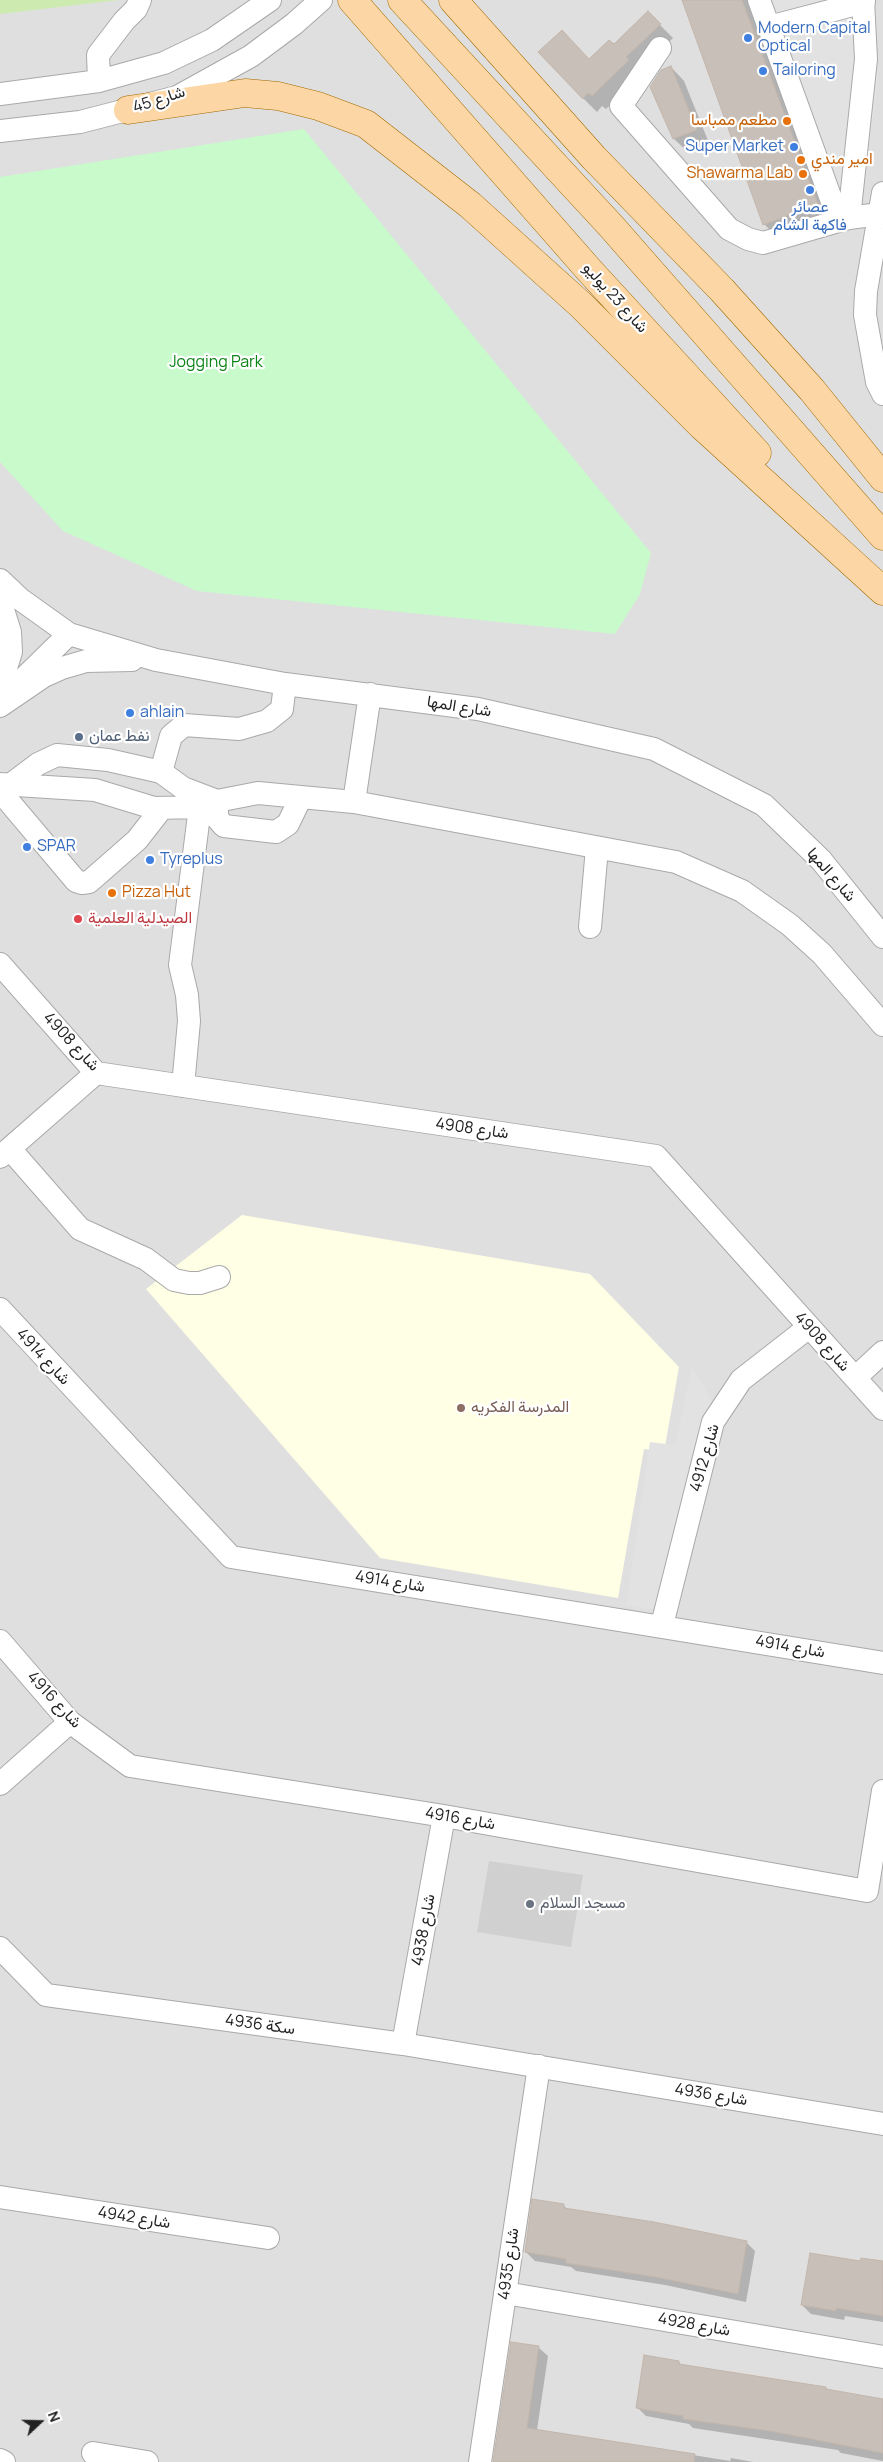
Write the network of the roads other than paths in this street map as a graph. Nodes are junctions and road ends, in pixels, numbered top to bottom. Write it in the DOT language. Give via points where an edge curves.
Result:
graph roads {
  1 [pos="140,0"];
  2 [pos="270,0"];
  3 [pos="321,0"];
  4 [pos="352,0"];
  5 [pos="402,0"];
  6 [pos="453,0"];
  7 [pos="759,0"];
  8 [pos="864,1"];
  9 [pos="769,28"];
  10 [pos="660,48"];
  11 [pos="99,81"];
  12 [pos="0,94"];
  13 [pos="128,110"];
  14 [pos="0,131"];
  15 [pos="881,203"];
  16 [pos="844,219"];
  17 [pos="866,292"];
  18 [pos="883,341"];
  19 [pos="883,394"];
  20 [pos="883,478"];
  21 [pos="883,536"];
  22 [pos="0,580"];
  23 [pos="883,591"];
  24 [pos="0,600"];
  25 [pos="69,634"];
  26 [pos="156,660"];
  27 [pos="285,684"];
  28 [pos="0,687"];
  29 [pos="370,694"];
  30 [pos="0,702"];
  31 [pos="0,706"];
  32 [pos="161,772"];
  33 [pos="3,787"];
  34 [pos="301,796"];
  35 [pos="354,802"];
  36 [pos="209,804"];
  37 [pos="162,808"];
  38 [pos="597,848"];
  39 [pos="590,927"];
  40 [pos="880,931"];
  41 [pos="0,964"];
  42 [pos="883,1026"];
  43 [pos="96,1073"];
  44 [pos="183,1086"];
  45 [pos="5,1153"];
  46 [pos="219,1277"];
  47 [pos="0,1309"];
  48 [pos="809,1327"];
  49 [pos="883,1352"];
  50 [pos="855,1378"];
  51 [pos="883,1409"];
  52 [pos="662,1626"];
  53 [pos="0,1641"];
  54 [pos="883,1663"];
  55 [pos="70,1722"];
  56 [pos="0,1784"];
  57 [pos="883,1791"];
  58 [pos="444,1816"];
  59 [pos="875,1893"];
  60 [pos="0,1948"];
  61 [pos="403,2044"];
  62 [pos="538,2066"];
  63 [pos="883,2124"];
  64 [pos="0,2197"];
  65 [pos="268,2238"];
  66 [pos="505,2293"];
  67 [pos="883,2357"];
  68 [pos="93,2453"];
  69 [pos="0,2460"];
  70 [pos="4,2462"];
  71 [pos="147,2462"];
  72 [pos="480,2462"];
  1 -- 11 [label="street" via="98,55"];
  2 -- 11 [label="street, شارع 45" via="212,40 164,63"];
  3 -- 13 [label="street, شارع 45" via="251,56 177,97"];
  4 -- 23 [label="main road, شارع 23 يوليو" via="589,270"];
  5 -- 21 [label="main road" via="611,226"];
  6 -- 20 [label="main road" via="594,158 722,290 812,390"];
  7 -- 9 [label="street"];
  8 -- 9 [label="street"];
  8 -- 16 [label="street" via="866,59"];
  9 -- 16 [label="street"];
  10 -- 16 [label="street" via="621,106 729,229 763,243"];
  11 -- 12 [label="street, شارع 45"];
  13 -- 14 [label="street, شارع 45" via="80,122"];
  13 -- 23 [label="main road" via="245,94 278,96 318,106 366,124 470,205 581,305 702,426"];
  15 -- 16 [label="street"];
  15 -- 17 [label="street"];
  17 -- 18 [label="street" via="872,326"];
  17 -- 19 [label="street" via="865,315 877,382"];
  22 -- 25 [label="street, شارع المها" via="20,599"];
  24 -- 28 [label="street" via="10,632 11,652"];
  25 -- 26 [label="street, شارع المها"];
  25 -- 30 [label="street"];
  26 -- 27 [label="street, شارع المها"];
  26 -- 31 [label="street" via="99,660 62,668 44,676"];
  27 -- 29 [label="street, شارع المها"];
  27 -- 32 [label="street" via="282,708 267,721 239,729 184,726 171,736"];
  29 -- 35 [label="street"];
  29 -- 40 [label="street, شارع المها" via="478,709 654,749 764,806 820,860"];
  32 -- 33 [label="street" via="108,760 57,755"];
  32 -- 36 [label="street"];
  33 -- 37 [label="street" via="95,790"];
  33 -- 37 [label="street" via="76,881 82,883 89,882 137,840"];
  34 -- 35 [label="street"];
  34 -- 36 [label="street" via="258,793"];
  34 -- 36 [label="street" via="288,824 276,832 224,826"];
  35 -- 38 [label="street"];
  36 -- 37 [label="street"];
  36 -- 44 [label="street" via="180,965 189,1021"];
  38 -- 39 [label="street"];
  38 -- 42 [label="street" via="676,862 742,892 790,925 822,954"];
  41 -- 43 [label="street, 4908 شارع"];
  43 -- 44 [label="street, 4908 شارع"];
  43 -- 45 [label="street"];
  44 -- 48 [label="street, 4908 شارع" via="656,1156"];
  45 -- 46 [label="street" via="80,1229 146,1259 174,1280 200,1283"];
  47 -- 52 [label="street, 4914 شارع" via="231,1557"];
  48 -- 50 [label="street, 4908 شارع"];
  48 -- 52 [label="street, 4912 شارع" via="741,1380 712,1422"];
  49 -- 50 [label="street"];
  50 -- 51 [label="street, 4908 شارع"];
  52 -- 54 [label="street, 4914 شارع"];
  53 -- 55 [label="street, 4916 شارع"];
  55 -- 56 [label="street"];
  55 -- 58 [label="street, 4916 شارع" via="130,1766"];
  57 -- 59 [label="street, 4916 شارع"];
  58 -- 59 [label="street, 4916 شارع"];
  58 -- 61 [label="street, شارع 4938"];
  60 -- 61 [label="street, سكة 4936" via="46,1995"];
  61 -- 62 [label="street, سكة 4936"];
  62 -- 63 [label="street, 4936 شارع"];
  62 -- 66 [label="street, 4935 شارع"];
  64 -- 65 [label="street, 4942 شارع"];
  66 -- 67 [label="street, 4928 شارع"];
  66 -- 72 [label="street, 4935 شارع"];
  68 -- 71 [label="street"];
  69 -- 70 [label="street"];
}
